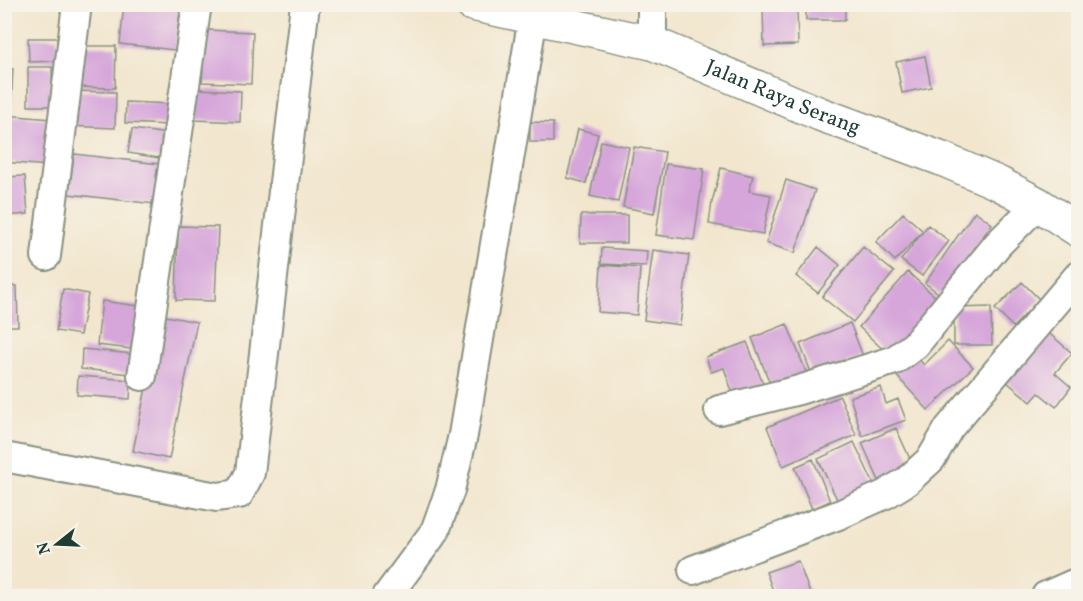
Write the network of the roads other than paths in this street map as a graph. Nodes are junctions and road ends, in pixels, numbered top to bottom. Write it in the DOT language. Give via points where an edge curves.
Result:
graph roads {
  1 [pos="77,4"];
  2 [pos="197,4"];
  3 [pos="305,4"];
  4 [pos="472,4"];
  5 [pos="652,4"];
  6 [pos="533,16"];
  7 [pos="652,43"];
  8 [pos="1038,204"];
  9 [pos="1078,230"];
  10 [pos="46,256"];
  11 [pos="1078,276"];
  12 [pos="142,376"];
  13 [pos="719,410"];
  14 [pos="4,457"];
  15 [pos="693,570"];
  16 [pos="1078,582"];
  17 [pos="387,597"];
  18 [pos="1046,597"];
  1 -- 10 [label="street"];
  2 -- 12 [label="street"];
  3 -- 14 [label="street" via="250,473 239,494 217,497"];
  4 -- 6 [label="highway, Jalan Raya Serang"];
  5 -- 7 [label="street"];
  6 -- 7 [label="highway, Jalan Raya Serang"];
  6 -- 17 [label="street" via="465,424 450,490 435,531"];
  7 -- 8 [label="highway, Jalan Raya Serang" via="820,114 952,163"];
  8 -- 9 [label="highway, Jalan Raya Serang"];
  8 -- 13 [label="street" via="998,244 915,345 895,360"];
  11 -- 15 [label="street" via="949,428 931,459 907,481 841,514"];
  16 -- 18 [label="street"];
}
